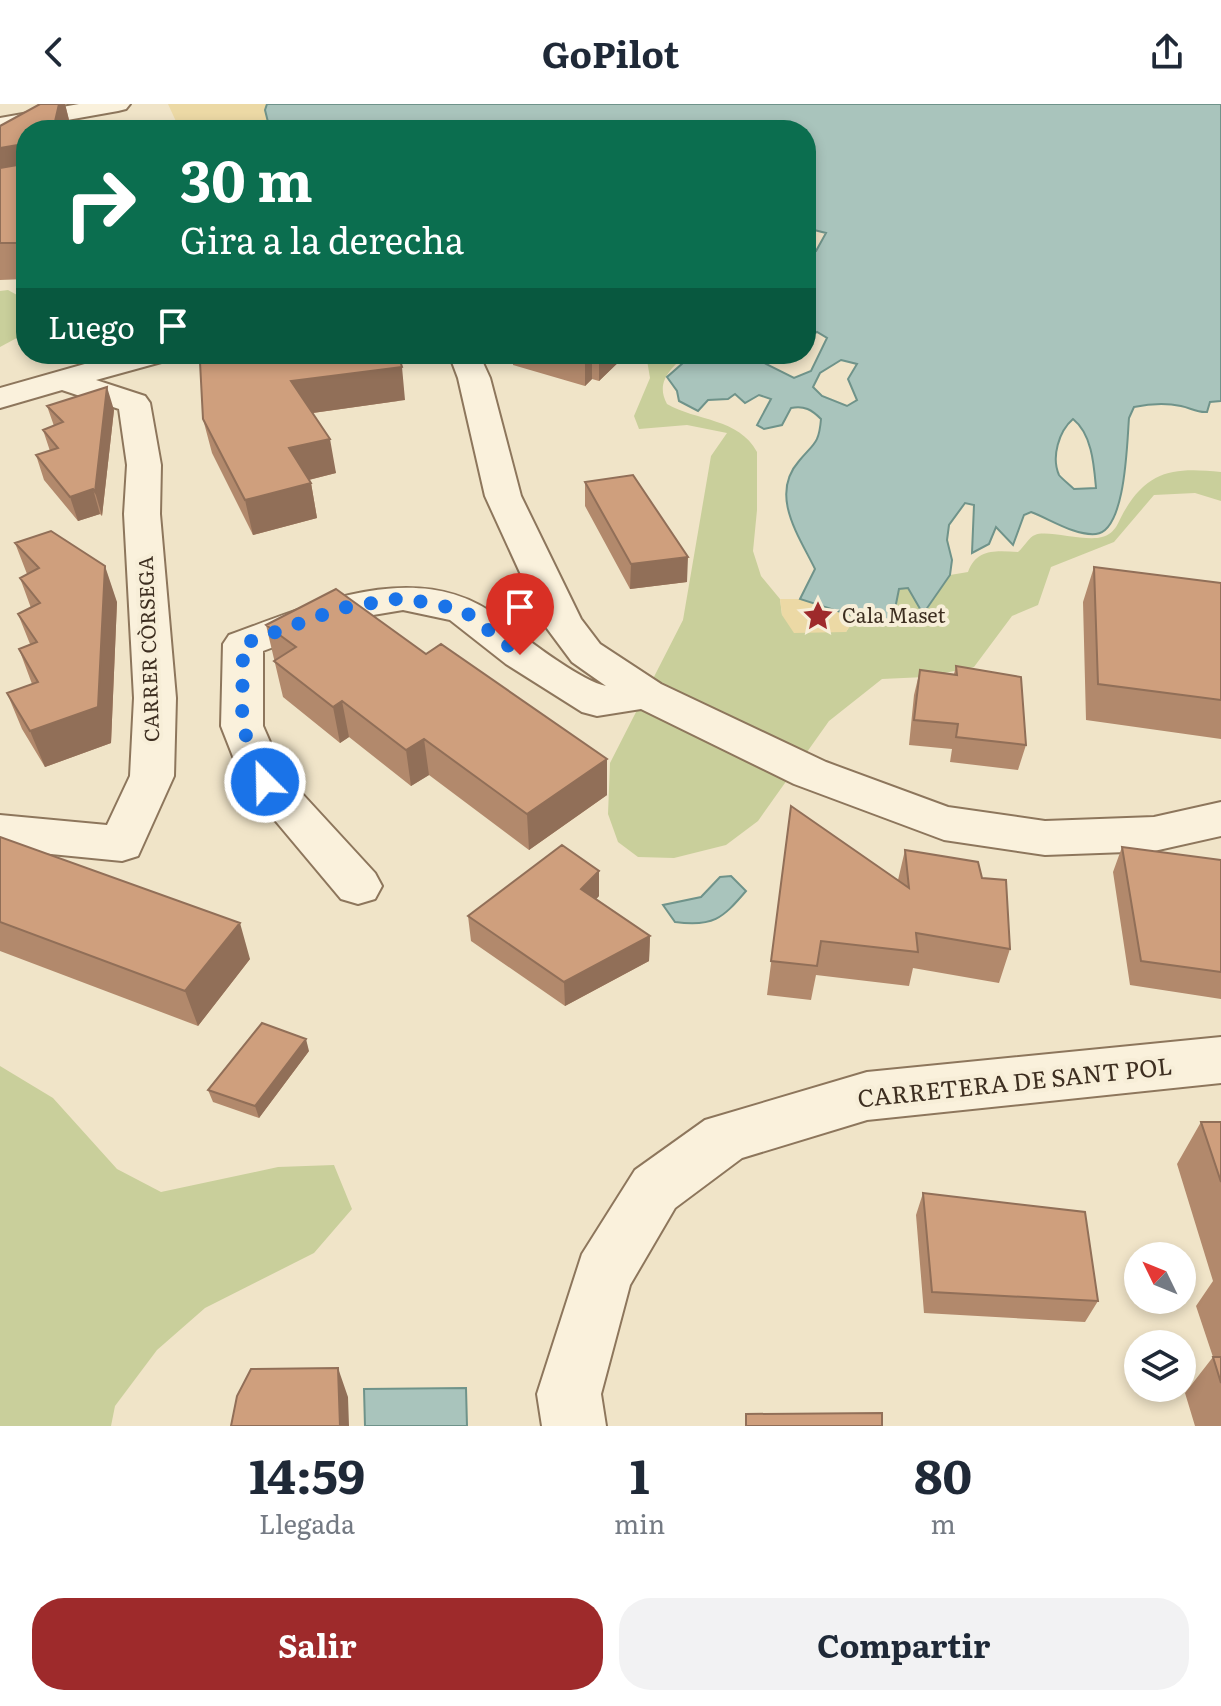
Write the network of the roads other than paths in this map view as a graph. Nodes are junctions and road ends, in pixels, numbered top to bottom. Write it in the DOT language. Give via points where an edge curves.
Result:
graph roads {
  1 [pos="124,108"];
  2 [pos="36,120"];
  3 [pos="116,364"];
  4 [pos="468,364"];
  5 [pos="60,379"];
  6 [pos="0,398"];
  7 [pos="646,694"];
  8 [pos="1221,819"];
  9 [pos="0,832"];
  10 [pos="358,886"];
  11 [pos="1221,1060"];
  12 [pos="574,1426"];
  1 -- 2 [label="street"];
  3 -- 5 [label="street"];
  4 -- 7 [label="street" via="503,496 563,623 586,653"];
  5 -- 6 [label="street"];
  5 -- 9 [label="street, CARRER CÒRSEGA" via="134,403 144,465 142,514 155,698 152,776 122,844"];
  7 -- 8 [label="street" via="810,773 944,823 1045,838 1154,834"];
  7 -- 10 [label="street" via="597,702 520,655 463,610 403,598 341,608 243,644 242,726 265,782"];
  11 -- 12 [label="street, CARRETERA DE SANT POL" via="867,1096 725,1138 655,1189 603,1275 569,1394"];
}
